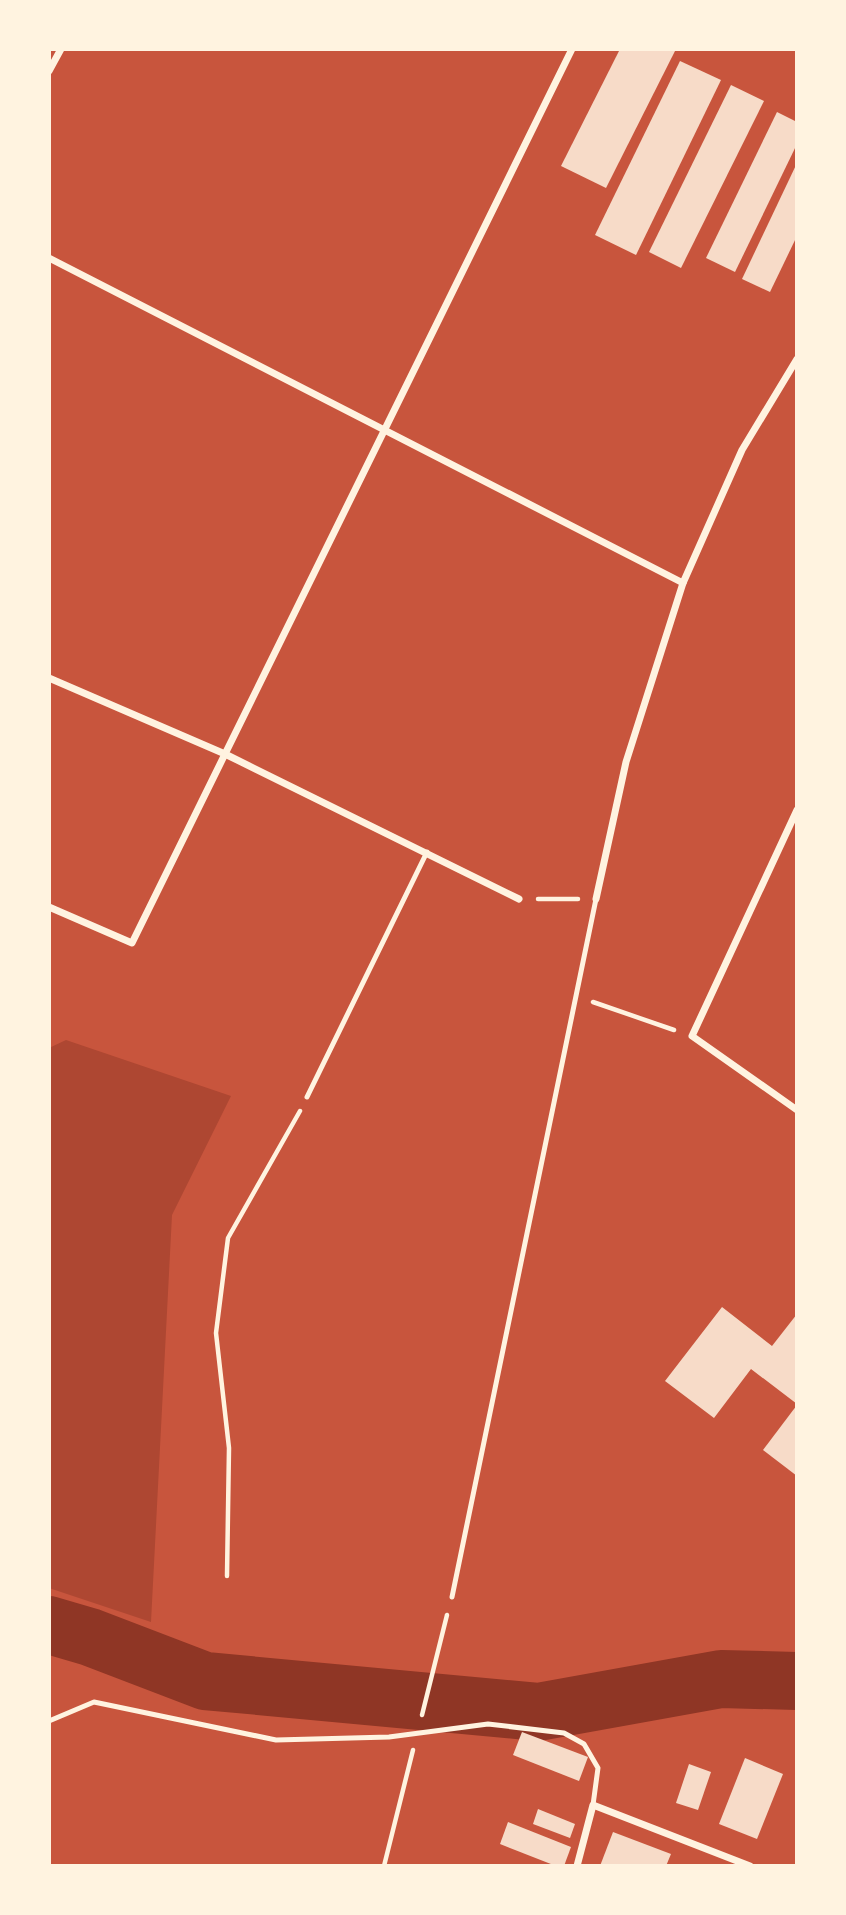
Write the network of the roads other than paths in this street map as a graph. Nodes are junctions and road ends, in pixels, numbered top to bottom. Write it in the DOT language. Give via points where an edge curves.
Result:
graph roads {
  1 [pos="61,49"];
  2 [pos="572,49"];
  3 [pos="49,71"];
  4 [pos="49,258"];
  5 [pos="797,359"];
  6 [pos="384,429"];
  7 [pos="683,583"];
  8 [pos="49,678"];
  9 [pos="225,754"];
  10 [pos="797,810"];
  11 [pos="427,852"];
  12 [pos="519,899"];
  13 [pos="596,899"];
  14 [pos="49,907"];
  15 [pos="307,1097"];
  16 [pos="797,1110"];
  17 [pos="452,1597"];
  18 [pos="49,1721"];
  19 [pos="593,1805"];
  20 [pos="577,1866"];
  21 [pos="750,1866"];
  1 -- 3 [label="street"];
  2 -- 6 [label="street"];
  4 -- 6 [label="street"];
  5 -- 7 [label="street" via="742,450"];
  6 -- 7 [label="street"];
  6 -- 9 [label="street"];
  7 -- 13 [label="street" via="626,762"];
  8 -- 9 [label="street"];
  9 -- 11 [label="street"];
  9 -- 14 [label="street" via="132,943"];
  10 -- 16 [label="street" via="692,1036"];
  11 -- 12 [label="street"];
  11 -- 15 [label="lane"];
  13 -- 17 [label="lane"];
  18 -- 19 [label="lane" via="94,1702 276,1740 389,1737 488,1724 564,1733 584,1744 598,1768"];
  19 -- 20 [label="street"];
  19 -- 21 [label="street"];
}
